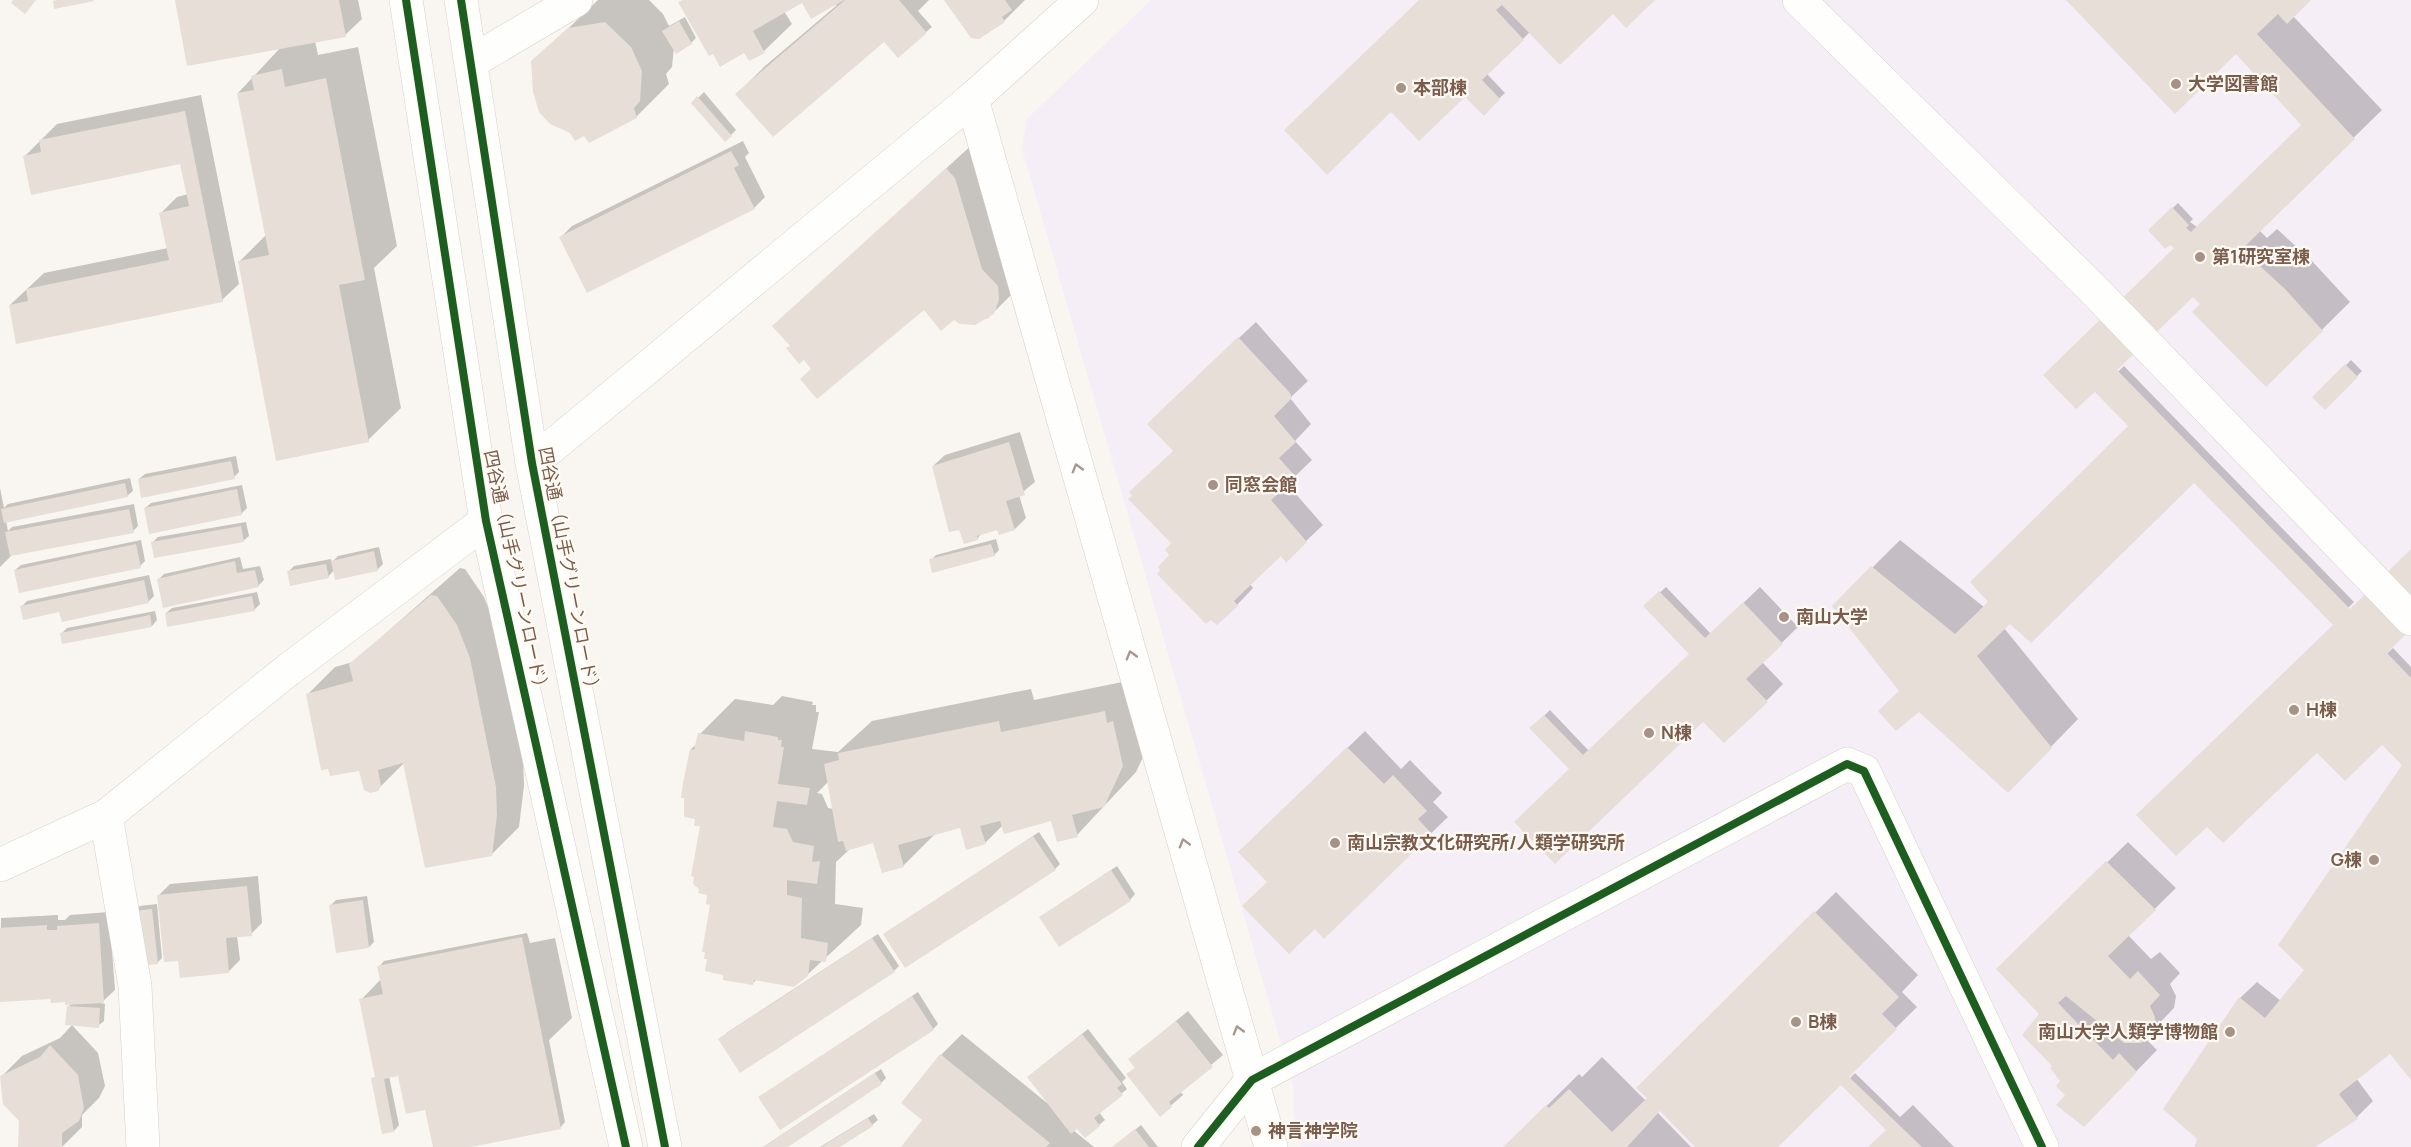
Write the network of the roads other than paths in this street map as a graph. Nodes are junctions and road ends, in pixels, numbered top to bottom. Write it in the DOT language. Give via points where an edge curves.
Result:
graph roads {
  1 [pos="405,0"];
  2 [pos="461,0"];
  3 [pos="576,0"];
  4 [pos="1082,0"];
  5 [pos="1799,0"];
  6 [pos="471,62"];
  7 [pos="972,99"];
  8 [pos="532,463"];
  9 [pos="486,521"];
  10 [pos="2411,619"];
  11 [pos="106,816"];
  12 [pos="0,865"];
  13 [pos="1252,1080"];
  14 [pos="143,1147"];
  15 [pos="626,1147"];
  16 [pos="665,1147"];
  17 [pos="1198,1147"];
  18 [pos="1271,1147"];
  19 [pos="2042,1147"];
  1 -- 9 [label="street, 四谷通（山手グリーンロード）"];
  2 -- 6 [label="street, 四谷通 （山手グリーンロード）"];
  3 -- 6 [label="street"];
  4 -- 7 [label="street"];
  5 -- 10 [label="street" via="2093,289"];
  6 -- 8 [label="street, 四谷通 （山手グリーンロード）"];
  7 -- 8 [label="street"];
  13 -- 7 [label="street, one-way"];
  8 -- 16 [label="street, 四谷通 （山手グリーンロード）"];
  9 -- 11 [label="street" via="288,670"];
  9 -- 15 [label="street, 四谷通（山手グリーンロード）"];
  11 -- 12 [label="street"];
  11 -- 14 [label="street" via="135,986"];
  13 -- 17 [label="street"];
  13 -- 18 [label="street"];
  13 -- 19 [label="street" via="1847,765 1864,771"];
}
